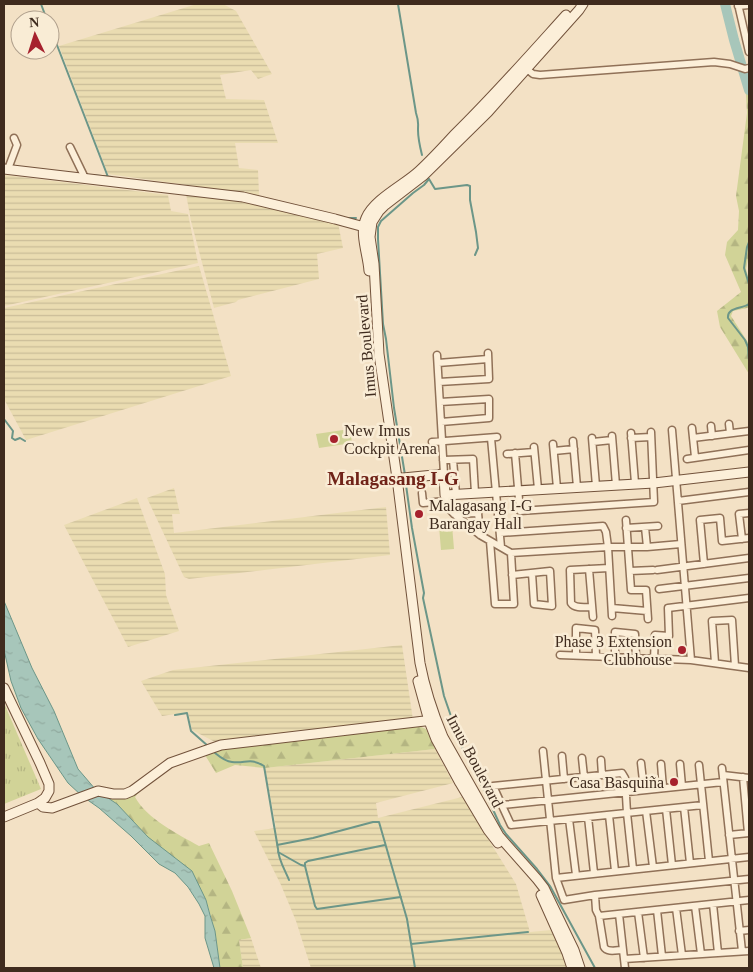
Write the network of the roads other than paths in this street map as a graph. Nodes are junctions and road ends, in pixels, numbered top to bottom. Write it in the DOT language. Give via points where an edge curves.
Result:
graph roads {
  1 [pos="576,4"];
  2 [pos="583,4"];
  3 [pos="738,5"];
  4 [pos="749,5"];
  5 [pos="746,25"];
  6 [pos="749,49"];
  7 [pos="524,67"];
  8 [pos="744,68"];
  9 [pos="14,138"];
  10 [pos="70,147"];
  11 [pos="6,169"];
  12 [pos="85,178"];
  13 [pos="367,228"];
  14 [pos="437,354"];
  15 [pos="438,363"];
  16 [pos="439,382"];
  17 [pos="440,402"];
  18 [pos="441,422"];
  19 [pos="729,424"];
  20 [pos="711,426"];
  21 [pos="692,428"];
  22 [pos="672,430"];
  23 [pos="749,431"];
  24 [pos="730,433"];
  25 [pos="712,436"];
  26 [pos="693,438"];
  27 [pos="442,441"];
  28 [pos="573,441"];
  29 [pos="432,442"];
  30 [pos="574,449"];
  31 [pos="749,450"];
  32 [pos="507,454"];
  33 [pos="515,454"];
  34 [pos="695,457"];
  35 [pos="687,459"];
  36 [pos="443,460"];
  37 [pos="453,460"];
  38 [pos="749,472"];
  39 [pos="444,474"];
  40 [pos="394,478"];
  41 [pos="676,481"];
  42 [pos="654,482"];
  43 [pos="635,483"];
  44 [pos="616,485"];
  45 [pos="596,486"];
  46 [pos="577,487"];
  47 [pos="557,488"];
  48 [pos="538,489"];
  49 [pos="518,491"];
  50 [pos="496,492"];
  51 [pos="749,492"];
  52 [pos="475,493"];
  53 [pos="422,494"];
  54 [pos="456,494"];
  55 [pos="446,498"];
  56 [pos="678,500"];
  57 [pos="749,513"];
  58 [pos="454,514"];
  59 [pos="626,520"];
  60 [pos="658,526"];
  61 [pos="645,527"];
  62 [pos="626,528"];
  63 [pos="500,532"];
  64 [pos="480,535"];
  65 [pos="746,538"];
  66 [pos="490,541"];
  67 [pos="682,544"];
  68 [pos="501,547"];
  69 [pos="608,547"];
  70 [pos="628,547"];
  71 [pos="647,547"];
  72 [pos="511,553"];
  73 [pos="749,558"];
  74 [pos="704,564"];
  75 [pos="683,566"];
  76 [pos="609,568"];
  77 [pos="589,569"];
  78 [pos="630,571"];
  79 [pos="532,573"];
  80 [pos="512,574"];
  81 [pos="749,578"];
  82 [pos="685,585"];
  83 [pos="659,589"];
  84 [pos="749,598"];
  85 [pos="686,606"];
  86 [pos="592,607"];
  87 [pos="612,608"];
  88 [pos="647,611"];
  89 [pos="612,616"];
  90 [pos="593,617"];
  91 [pos="648,618"];
  92 [pos="560,654"];
  93 [pos="576,655"];
  94 [pos="596,656"];
  95 [pos="615,657"];
  96 [pos="636,658"];
  97 [pos="654,659"];
  98 [pos="691,660"];
  99 [pos="714,663"];
  100 [pos="735,666"];
  101 [pos="749,668"];
  102 [pos="4,688"];
  103 [pos="432,720"];
  104 [pos="543,751"];
  105 [pos="562,756"];
  106 [pos="582,758"];
  107 [pos="601,760"];
  108 [pos="641,763"];
  109 [pos="661,764"];
  110 [pos="680,764"];
  111 [pos="698,765"];
  112 [pos="602,775"];
  113 [pos="723,775"];
  114 [pos="584,777"];
  115 [pos="746,777"];
  116 [pos="564,779"];
  117 [pos="546,780"];
  118 [pos="701,784"];
  119 [pos="682,786"];
  120 [pos="663,788"];
  121 [pos="644,790"];
  122 [pos="625,792"];
  123 [pos="548,800"];
  124 [pos="38,803"];
  125 [pos="502,805"];
  126 [pos="703,805"];
  127 [pos="684,807"];
  128 [pos="666,808"];
  129 [pos="646,811"];
  130 [pos="627,813"];
  131 [pos="609,815"];
  132 [pos="4,817"];
  133 [pos="588,817"];
  134 [pos="569,819"];
  135 [pos="550,821"];
  136 [pos="749,833"];
  137 [pos="729,835"];
  138 [pos="749,857"];
  139 [pos="731,859"];
  140 [pos="709,861"];
  141 [pos="690,863"];
  142 [pos="672,865"];
  143 [pos="653,867"];
  144 [pos="633,869"];
  145 [pos="615,871"];
  146 [pos="594,873"];
  147 [pos="576,875"];
  148 [pos="556,878"];
  149 [pos="749,879"];
  150 [pos="734,881"];
  151 [pos="595,895"];
  152 [pos="749,900"];
  153 [pos="558,902"];
  154 [pos="736,902"];
  155 [pos="713,904"];
  156 [pos="695,906"];
  157 [pos="676,908"];
  158 [pos="657,910"];
  159 [pos="638,912"];
  160 [pos="619,914"];
  161 [pos="599,916"];
  162 [pos="749,930"];
  163 [pos="739,931"];
  164 [pos="623,950"];
  165 [pos="742,951"];
  166 [pos="749,951"];
  167 [pos="718,953"];
  168 [pos="701,954"];
  169 [pos="682,955"];
  170 [pos="662,956"];
  171 [pos="644,958"];
  172 [pos="624,959"];
  173 [pos="572,968"];
  174 [pos="580,968"];
  175 [pos="625,968"];
  1 -- 7 [label="main road"];
  2 -- 7 [label="main road"];
  3 -- 4 [label="street"];
  3 -- 5 [label="street"];
  5 -- 6 [label="street"];
  7 -- 8 [label="street" via="540,75 714,62"];
  7 -- 13 [label="main road" via="419,171 374,206 365,219"];
  9 -- 11 [label="street" via="17,145"];
  10 -- 12 [label="street"];
  11 -- 12 [label="main road"];
  12 -- 13 [label="main road" via="243,198"];
  13 -- 40 [label="main road, Imus Boulevard" via="363,237 368,264 373,346"];
  14 -- 15 [label="street"];
  15 -- 16 [label="street"];
  15 -- 16 [label="street" via="488,356 489,379"];
  16 -- 17 [label="street"];
  17 -- 18 [label="street"];
  17 -- 18 [label="street" via="489,399 489,418"];
  18 -- 27 [label="street"];
  19 -- 24 [label="street"];
  20 -- 25 [label="street"];
  21 -- 26 [label="street"];
  22 -- 41 [label="street"];
  23 -- 24 [label="street"];
  24 -- 25 [label="street"];
  25 -- 26 [label="street"];
  26 -- 34 [label="street"];
  27 -- 29 [label="street"];
  27 -- 36 [label="street"];
  27 -- 50 [label="street" via="494,438"];
  28 -- 30 [label="street"];
  30 -- 46 [label="street"];
  30 -- 47 [label="street" via="554,447"];
  31 -- 34 [label="street"];
  32 -- 33 [label="street"];
  33 -- 48 [label="street" via="534,450"];
  33 -- 49 [label="street"];
  34 -- 35 [label="street"];
  36 -- 37 [label="street"];
  36 -- 39 [label="street"];
  37 -- 52 [label="street" via="473,459"];
  37 -- 54 [label="street"];
  38 -- 41 [label="main road"];
  39 -- 40 [label="main road"];
  39 -- 55 [label="main road"];
  40 -- 103 [label="main road, Imus Boulevard" via="415,664 421,694"];
  41 -- 42 [label="main road"];
  41 -- 56 [label="street"];
  42 -- 43 [label="main road"];
  42 -- 43 [label="street" via="651,434 631,436"];
  42 -- 49 [label="street" via="654,502 520,511"];
  43 -- 44 [label="main road"];
  44 -- 45 [label="main road"];
  44 -- 45 [label="street" via="612,438 593,440"];
  45 -- 46 [label="main road"];
  46 -- 47 [label="main road"];
  47 -- 48 [label="main road"];
  48 -- 49 [label="main road"];
  49 -- 50 [label="main road"];
  50 -- 52 [label="main road"];
  50 -- 63 [label="street"];
  51 -- 56 [label="street"];
  52 -- 54 [label="main road"];
  53 -- 55 [label="street" via="423,503"];
  54 -- 55 [label="main road"];
  55 -- 58 [label="street"];
  56 -- 67 [label="street"];
  57 -- 65 [label="street" via="739,514"];
  58 -- 64 [label="street"];
  58 -- 64 [label="street" via="478,513"];
  59 -- 62 [label="street"];
  60 -- 61 [label="street"];
  61 -- 62 [label="street"];
  61 -- 71 [label="street"];
  62 -- 70 [label="street"];
  63 -- 68 [label="street"];
  63 -- 69 [label="street" via="603,526"];
  64 -- 66 [label="street"];
  65 -- 74 [label="street" via="722,540 720,518 700,520"];
  66 -- 68 [label="street"];
  66 -- 80 [label="street" via="495,604 514,604"];
  67 -- 71 [label="street"];
  67 -- 75 [label="street"];
  68 -- 72 [label="street"];
  69 -- 70 [label="street"];
  69 -- 72 [label="street"];
  69 -- 76 [label="street"];
  70 -- 71 [label="street"];
  70 -- 78 [label="street"];
  72 -- 80 [label="street"];
  73 -- 74 [label="street"];
  74 -- 75 [label="street"];
  75 -- 78 [label="street"];
  75 -- 82 [label="street"];
  76 -- 77 [label="street"];
  76 -- 87 [label="street"];
  77 -- 86 [label="street"];
  77 -- 86 [label="street" via="570,570 571,603 575,607"];
  78 -- 88 [label="street" via="631,590 646,590"];
  79 -- 79 [label="street" via="534,604 552,606 550,572"];
  79 -- 80 [label="street"];
  81 -- 82 [label="street"];
  82 -- 83 [label="street"];
  82 -- 85 [label="street"];
  84 -- 85 [label="street"];
  85 -- 97 [label="street" via="668,608 669,636 654,635"];
  85 -- 98 [label="street"];
  86 -- 90 [label="street"];
  87 -- 88 [label="street"];
  87 -- 89 [label="street"];
  88 -- 91 [label="street"];
  92 -- 93 [label="street"];
  93 -- 94 [label="street"];
  93 -- 94 [label="street" via="576,628 596,630"];
  94 -- 95 [label="street"];
  95 -- 96 [label="street"];
  95 -- 96 [label="street" via="615,632 635,634"];
  96 -- 97 [label="street"];
  97 -- 98 [label="street"];
  98 -- 99 [label="street"];
  99 -- 100 [label="street"];
  99 -- 100 [label="street" via="712,621 732,620"];
  100 -- 101 [label="street"];
  102 -- 124 [label="main road" via="49,784 49,792"];
  103 -- 124 [label="main road" via="221,746 170,763 128,793 120,795 98,791 52,808"];
  103 -- 153 [label="main road, Imus Boulevard" via="499,836"];
  103 -- 173 [label="main road, Imus Boulevard" via="436,739 488,830 539,891"];
  104 -- 117 [label="street"];
  105 -- 116 [label="street"];
  106 -- 114 [label="street"];
  107 -- 112 [label="street"];
  108 -- 121 [label="street"];
  109 -- 120 [label="street"];
  110 -- 119 [label="street"];
  111 -- 118 [label="street"];
  112 -- 114 [label="street"];
  112 -- 122 [label="street" via="622,774"];
  113 -- 115 [label="street"];
  113 -- 118 [label="street"];
  113 -- 137 [label="street"];
  114 -- 116 [label="street"];
  115 -- 136 [label="street"];
  116 -- 117 [label="street"];
  117 -- 123 [label="street"];
  117 -- 125 [label="street" via="493,786"];
  118 -- 119 [label="street"];
  118 -- 126 [label="street"];
  119 -- 120 [label="street"];
  120 -- 121 [label="street"];
  121 -- 122 [label="street"];
  122 -- 123 [label="street"];
  122 -- 130 [label="street"];
  123 -- 125 [label="street"];
  123 -- 135 [label="street"];
  124 -- 132 [label="main road"];
  125 -- 135 [label="street" via="511,825"];
  126 -- 127 [label="street"];
  126 -- 140 [label="street"];
  127 -- 128 [label="street"];
  127 -- 141 [label="street"];
  128 -- 129 [label="street"];
  128 -- 142 [label="street"];
  129 -- 130 [label="street"];
  129 -- 143 [label="street"];
  130 -- 131 [label="street"];
  130 -- 144 [label="street"];
  131 -- 133 [label="street"];
  131 -- 145 [label="street"];
  133 -- 134 [label="street"];
  133 -- 146 [label="street"];
  134 -- 135 [label="street"];
  134 -- 147 [label="street"];
  135 -- 148 [label="street"];
  136 -- 137 [label="street"];
  137 -- 139 [label="street"];
  138 -- 139 [label="street"];
  139 -- 140 [label="street"];
  139 -- 150 [label="street"];
  140 -- 141 [label="street"];
  141 -- 142 [label="street"];
  142 -- 143 [label="street"];
  143 -- 144 [label="street"];
  144 -- 145 [label="street"];
  145 -- 146 [label="street"];
  146 -- 147 [label="street"];
  147 -- 148 [label="street"];
  148 -- 153 [label="street"];
  149 -- 150 [label="street"];
  150 -- 151 [label="street"];
  150 -- 154 [label="street"];
  151 -- 153 [label="street"];
  151 -- 161 [label="street"];
  152 -- 154 [label="street"];
  153 -- 174 [label="main road, Imus Boulevard"];
  154 -- 155 [label="street"];
  154 -- 163 [label="street"];
  155 -- 156 [label="street"];
  155 -- 167 [label="street"];
  156 -- 157 [label="street"];
  156 -- 168 [label="street"];
  157 -- 158 [label="street"];
  157 -- 169 [label="street"];
  158 -- 159 [label="street"];
  158 -- 170 [label="street"];
  159 -- 160 [label="street"];
  159 -- 171 [label="street"];
  160 -- 161 [label="street"];
  160 -- 164 [label="street"];
  161 -- 164 [label="street" via="605,950"];
  162 -- 163 [label="street"];
  163 -- 165 [label="street"];
  164 -- 172 [label="street"];
  165 -- 166 [label="street"];
  165 -- 167 [label="street"];
  167 -- 168 [label="street"];
  168 -- 169 [label="street"];
  169 -- 170 [label="street"];
  170 -- 171 [label="street"];
  171 -- 172 [label="street"];
  172 -- 175 [label="street"];
}
